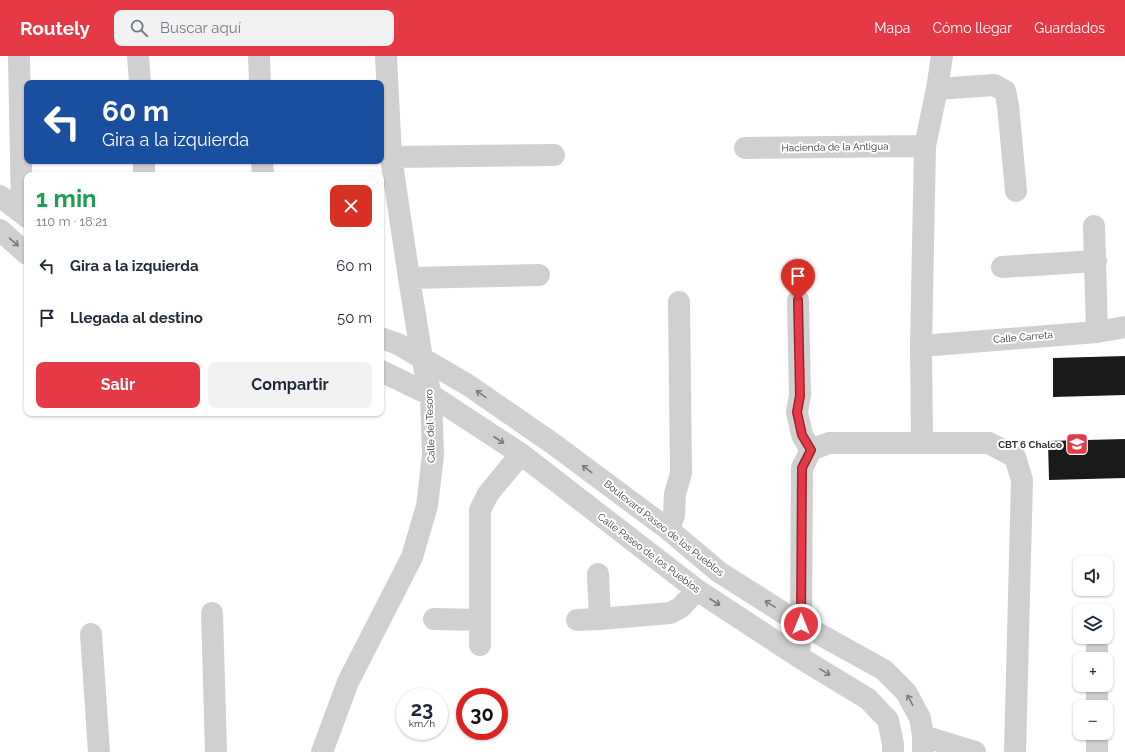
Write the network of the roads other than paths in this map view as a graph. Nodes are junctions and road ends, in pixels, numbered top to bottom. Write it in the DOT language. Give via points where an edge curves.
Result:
graph roads {
  1 [pos="19,56"];
  2 [pos="138,56"];
  3 [pos="260,56"];
  4 [pos="386,56"];
  5 [pos="942,56"];
  6 [pos="140,80"];
  7 [pos="260,80"];
  8 [pos="937,89"];
  9 [pos="925,146"];
  10 [pos="744,148"];
  11 [pos="554,155"];
  12 [pos="392,157"];
  13 [pos="24,188"];
  14 [pos="1016,191"];
  15 [pos="0,196"];
  16 [pos="24,213"];
  17 [pos="1094,226"];
  18 [pos="0,230"];
  19 [pos="24,251"];
  20 [pos="1096,261"];
  21 [pos="1002,267"];
  22 [pos="540,275"];
  23 [pos="409,278"];
  24 [pos="798,300"];
  25 [pos="679,302"];
  26 [pos="1125,327"];
  27 [pos="1096,332"];
  28 [pos="384,339"];
  29 [pos="921,346"];
  30 [pos="422,358"];
  31 [pos="384,372"];
  32 [pos="431,395"];
  33 [pos="922,443"];
  34 [pos="811,450"];
  35 [pos="521,454"];
  36 [pos="669,530"];
  37 [pos="598,574"];
  38 [pos="698,590"];
  39 [pos="212,613"];
  40 [pos="434,619"];
  41 [pos="600,619"];
  42 [pos="480,620"];
  43 [pos="577,620"];
  44 [pos="801,624"];
  45 [pos="91,634"];
  46 [pos="480,645"];
  47 [pos="799,656"];
  48 [pos="1097,740"];
  49 [pos="923,744"];
  50 [pos="99,752"];
  51 [pos="216,752"];
  52 [pos="322,752"];
  53 [pos="893,752"];
  54 [pos="975,752"];
  55 [pos="1015,752"];
  56 [pos="1098,752"];
  1 -- 13 [label="street"];
  2 -- 6 [label="street"];
  3 -- 7 [label="street"];
  4 -- 12 [label="street, Calle del Tesoro"];
  5 -- 8 [label="street"];
  8 -- 9 [label="street"];
  8 -- 14 [label="street" via="994,85 1005,91"];
  9 -- 10 [label="street, Hacienda de la Antigua"];
  9 -- 29 [label="street"];
  11 -- 12 [label="street"];
  12 -- 23 [label="street, Calle del Tesoro"];
  15 -- 16 [label="street"];
  17 -- 20 [label="street"];
  18 -- 19 [label="street, one-way"];
  20 -- 21 [label="street"];
  20 -- 27 [label="street"];
  22 -- 23 [label="street"];
  23 -- 30 [label="street, Calle del Tesoro"];
  24 -- 34 [label="street" via="800,396 797,412 802,435"];
  25 -- 36 [label="street" via="681,473"];
  26 -- 27 [label="street, Calle Carreta"];
  27 -- 29 [label="street, Calle Carreta"];
  28 -- 30 [label="street, Boulevard Paseo de los Pueblos"];
  29 -- 33 [label="street"];
  30 -- 32 [label="street, Calle del Tesoro"];
  36 -- 30 [label="street, Boulevard Paseo de los Pueblos, one-way" via="526,425 468,385"];
  31 -- 32 [label="street, Calle Paseo de los Pueblos"];
  32 -- 35 [label="street, Calle Paseo de los Pueblos, one-way"];
  32 -- 52 [label="street, Calle del Tesoro" via="433,455 427,506 412,557 348,682"];
  33 -- 34 [label="street" via="828,443"];
  33 -- 55 [label="street" via="989,443 1015,456 1022,480"];
  34 -- 44 [label="street" via="802,468"];
  35 -- 38 [label="street, Calle Paseo de los Pueblos"];
  35 -- 42 [label="street" via="488,494 480,510"];
  44 -- 36 [label="street, Boulevard Paseo de los Pueblos, one-way" via="719,572"];
  37 -- 41 [label="street"];
  38 -- 41 [label="street" via="680,608 670,613"];
  38 -- 47 [label="street, Calle Paseo de los Pueblos, one-way"];
  39 -- 51 [label="street"];
  40 -- 42 [label="street"];
  41 -- 43 [label="street"];
  42 -- 46 [label="street"];
  44 -- 47 [label="street"];
  49 -- 44 [label="street, Boulevard Paseo de los Pueblos, one-way" via="920,718 906,692 884,670"];
  45 -- 50 [label="street"];
  47 -- 53 [label="street, Calle Paseo de los Pueblos, one-way" via="868,699 888,720"];
  48 -- 56 [label="street"];
  49 -- 54 [label="street"];
}
